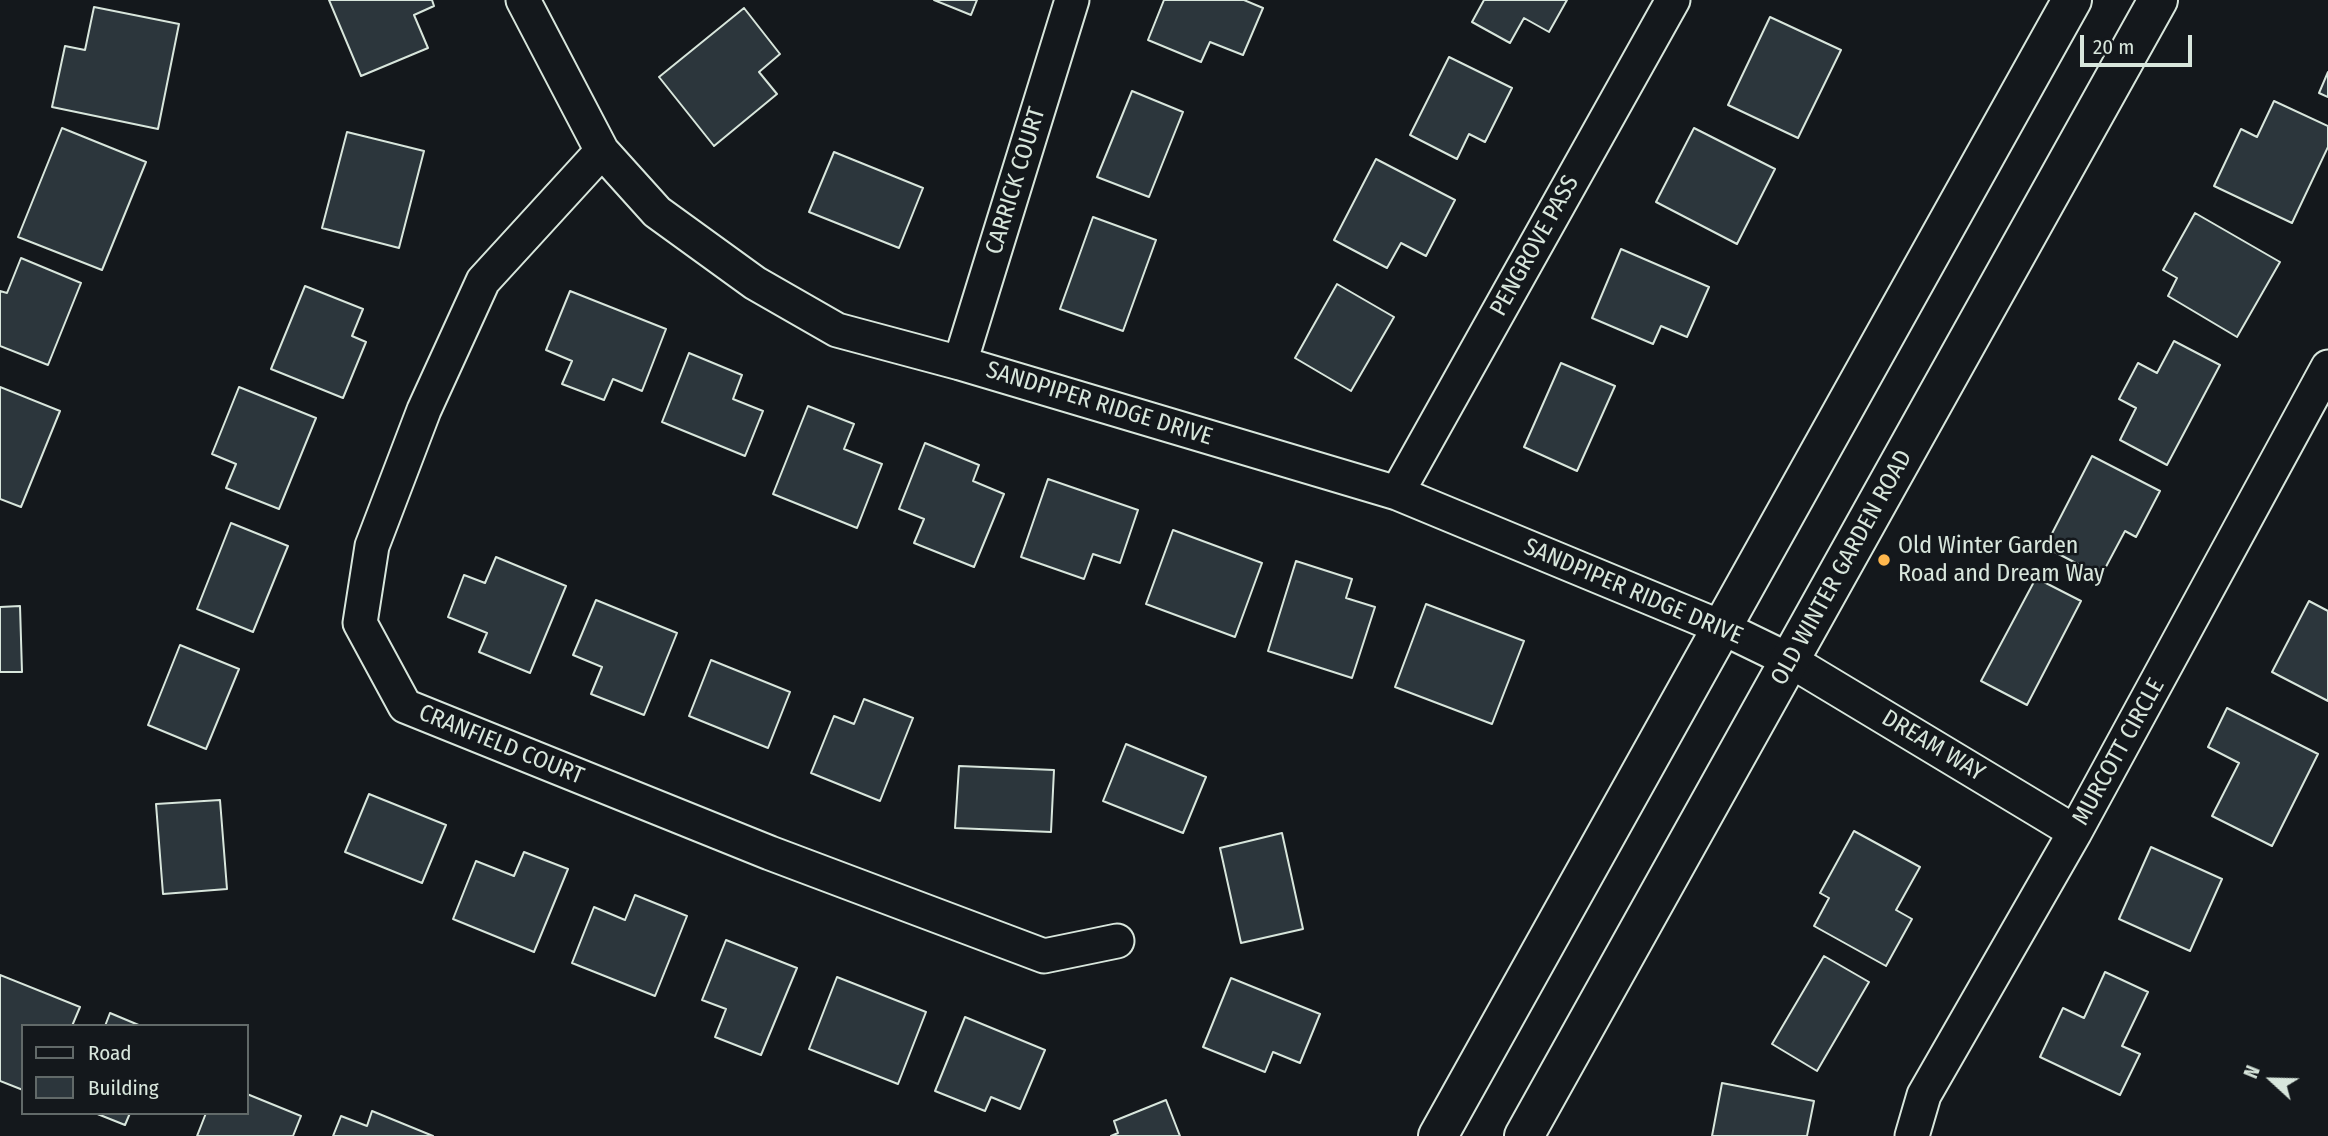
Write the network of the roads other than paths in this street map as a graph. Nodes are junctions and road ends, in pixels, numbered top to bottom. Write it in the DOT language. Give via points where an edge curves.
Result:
graph roads {
  1 [pos="523,0"];
  2 [pos="1072,0"];
  3 [pos="1673,0"];
  4 [pos="2072,0"];
  5 [pos="2158,0"];
  6 [pos="602,151"];
  7 [pos="960,363"];
  8 [pos="2328,367"];
  9 [pos="1397,493"];
  10 [pos="1723,628"];
  11 [pos="1791,661"];
  12 [pos="2075,832"];
  13 [pos="1116,941"];
  14 [pos="1438,1136"];
  15 [pos="1524,1136"];
  16 [pos="1912,1136"];
  1 -- 6 [label="street, SANDPIPER RIDGE DRIVE"];
  2 -- 7 [label="street, CARRICK COURT"];
  3 -- 9 [label="street, PENGROVE PASS"];
  4 -- 10 [label="main road"];
  5 -- 11 [label="main road, OLD WINTER GARDEN ROAD"];
  6 -- 7 [label="street, SANDPIPER RIDGE DRIVE" via="657,212 755,283 837,330"];
  6 -- 13 [label="street, CRANFIELD COURT" via="483,281 425,410 372,546 360,623 405,706 770,853 1044,956"];
  7 -- 9 [label="street, SANDPIPER RIDGE DRIVE"];
  8 -- 12 [label="street, MURCOTT CIRCLE"];
  9 -- 10 [label="street, SANDPIPER RIDGE DRIVE"];
  10 -- 11 [label="street, SANDPIPER RIDGE DRIVE"];
  10 -- 14 [label="main road"];
  11 -- 12 [label="street, DREAM WAY"];
  11 -- 15 [label="main road, OLD WINTER GARDEN ROAD"];
  12 -- 16 [label="street, MURCOTT CIRCLE" via="1924,1095"];
}
